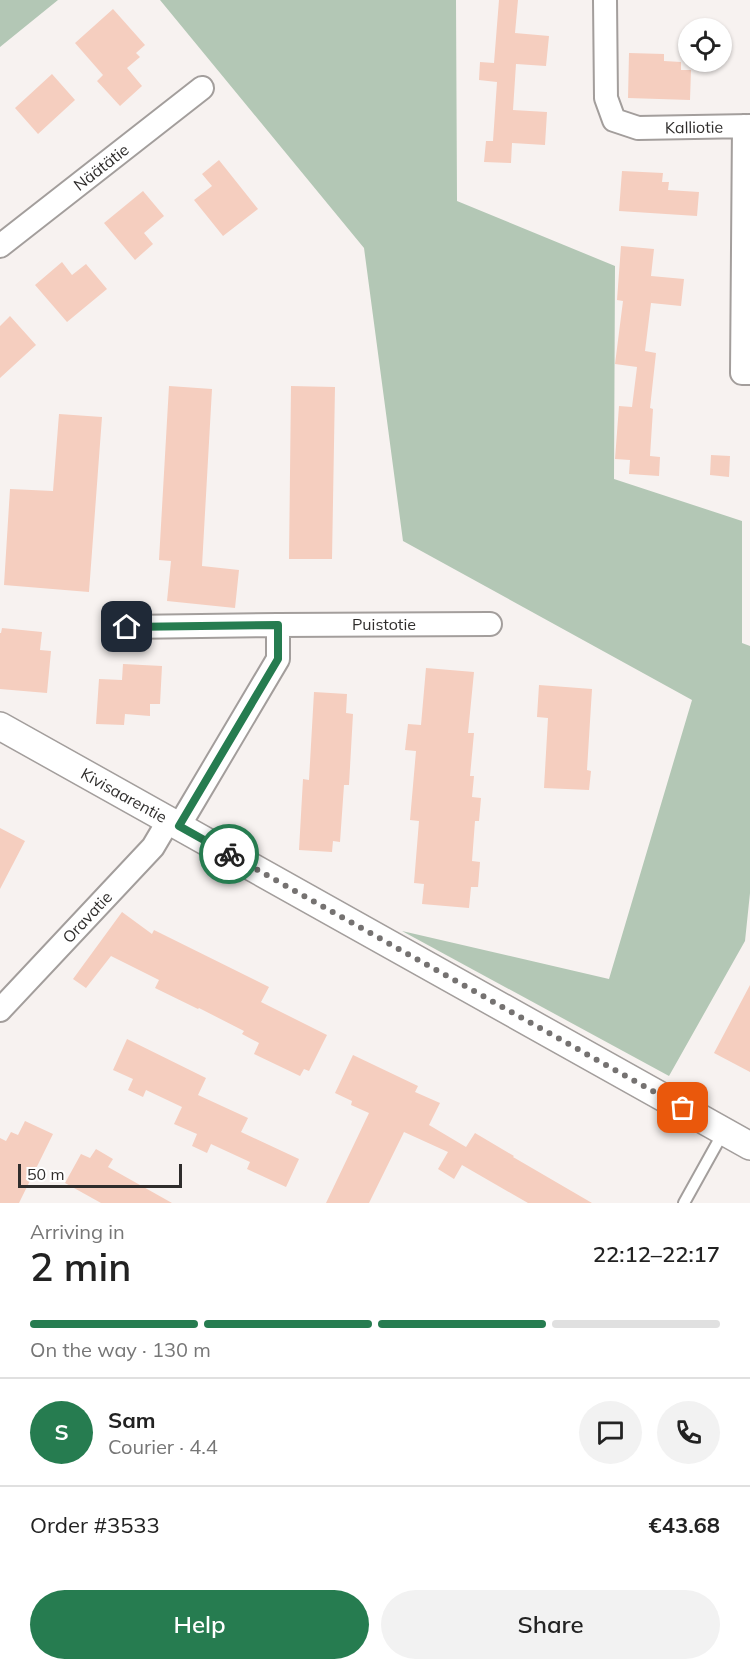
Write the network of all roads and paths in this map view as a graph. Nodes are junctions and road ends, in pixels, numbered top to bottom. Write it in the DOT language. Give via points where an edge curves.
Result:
graph roads {
  1 [pos="604,0"];
  2 [pos="202,88"];
  3 [pos="747,126"];
  4 [pos="0,246"];
  5 [pos="750,373"];
  6 [pos="490,624"];
  7 [pos="278,625"];
  8 [pos="127,627"];
  9 [pos="0,726"];
  10 [pos="174,823"];
  11 [pos="0,1011"];
  12 [pos="724,1131"];
  13 [pos="750,1146"];
  14 [pos="684,1203"];
  1 -- 3 [label="street, Kalliotie" via="606,98 614,120 638,128"];
  2 -- 4 [label="street, Näätätie"];
  3 -- 5 [label="street" via="742,373"];
  6 -- 7 [label="street, Puistotie"];
  7 -- 8 [label="street, Puistotie"];
  7 -- 10 [label="street" via="278,659"];
  9 -- 10 [label="street, Kivisaarentie"];
  10 -- 11 [label="street, Oravatie"];
  10 -- 12 [label="street, Kivisaarentie"];
  12 -- 13 [label="street, Kivisaarentie"];
  12 -- 14 [label="lane"];
}
